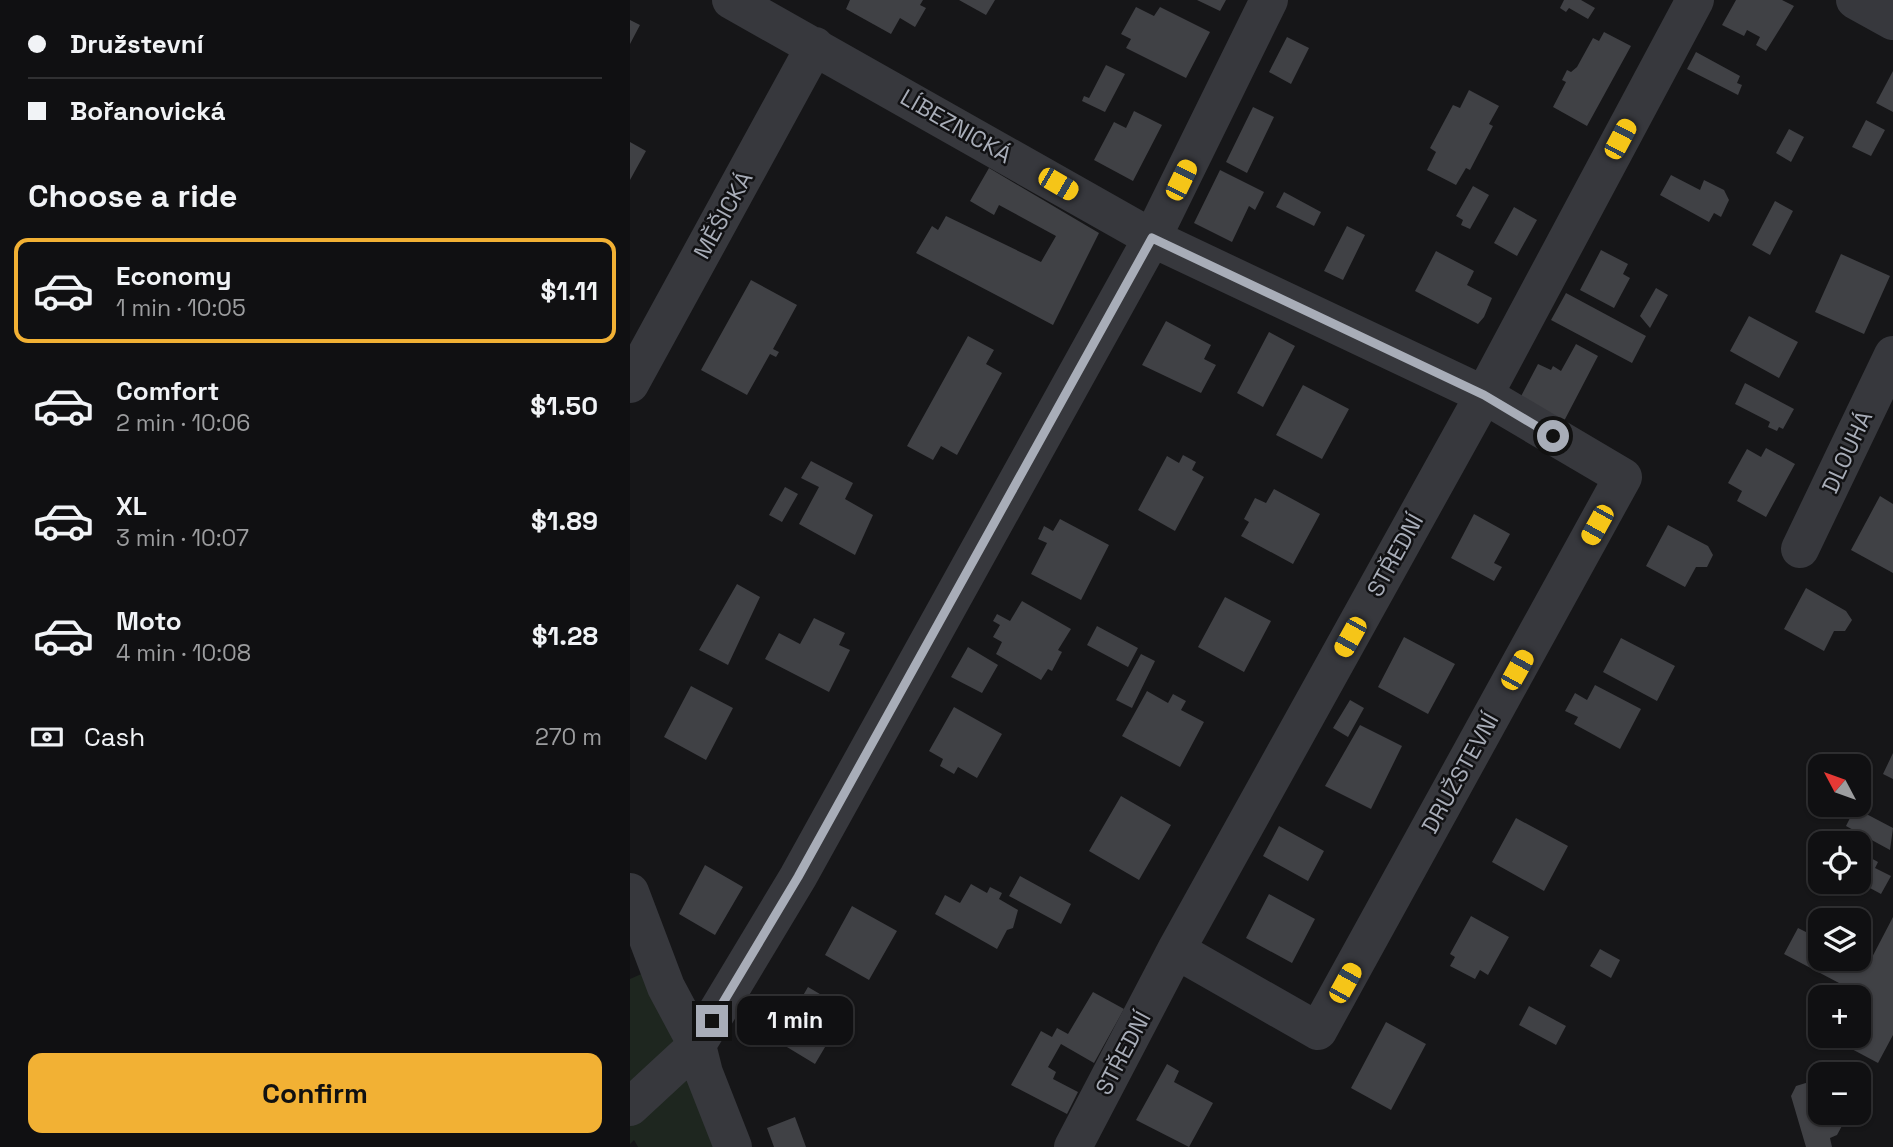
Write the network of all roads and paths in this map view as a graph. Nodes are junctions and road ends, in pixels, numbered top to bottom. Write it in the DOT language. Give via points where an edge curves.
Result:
graph roads {
  1 [pos="732,0"];
  2 [pos="1269,0"];
  3 [pos="1695,0"];
  4 [pos="1855,0"];
  5 [pos="1893,21"];
  6 [pos="816,46"];
  7 [pos="1152,238"];
  8 [pos="1893,355"];
  9 [pos="630,384"];
  10 [pos="1484,395"];
  11 [pos="1800,549"];
  12 [pos="630,892"];
  13 [pos="1177,950"];
  14 [pos="697,1045"];
  15 [pos="630,1107"];
  16 [pos="733,1147"];
  17 [pos="1073,1147"];
  1 -- 6 [label="street, LÍBEZNICKÁ"];
  2 -- 7 [label="street"];
  3 -- 10 [label="street, STŘEDNÍ"];
  4 -- 5 [label="street"];
  6 -- 7 [label="street, LÍBEZNICKÁ"];
  6 -- 9 [label="street, MĚŠICKÁ"];
  7 -- 10 [label="street, LÍBEZNICKÁ"];
  7 -- 14 [label="street" via="798,877"];
  8 -- 11 [label="street, DLOUHÁ"];
  10 -- 13 [label="street, STŘEDNÍ"];
  10 -- 13 [label="street, DRUŽSTEVNÍ" via="1623,477 1318,1031"];
  12 -- 14 [label="street" via="666,987"];
  13 -- 17 [label="street, STŘEDNÍ"];
  14 -- 15 [label="street"];
  14 -- 16 [label="street"];
}
